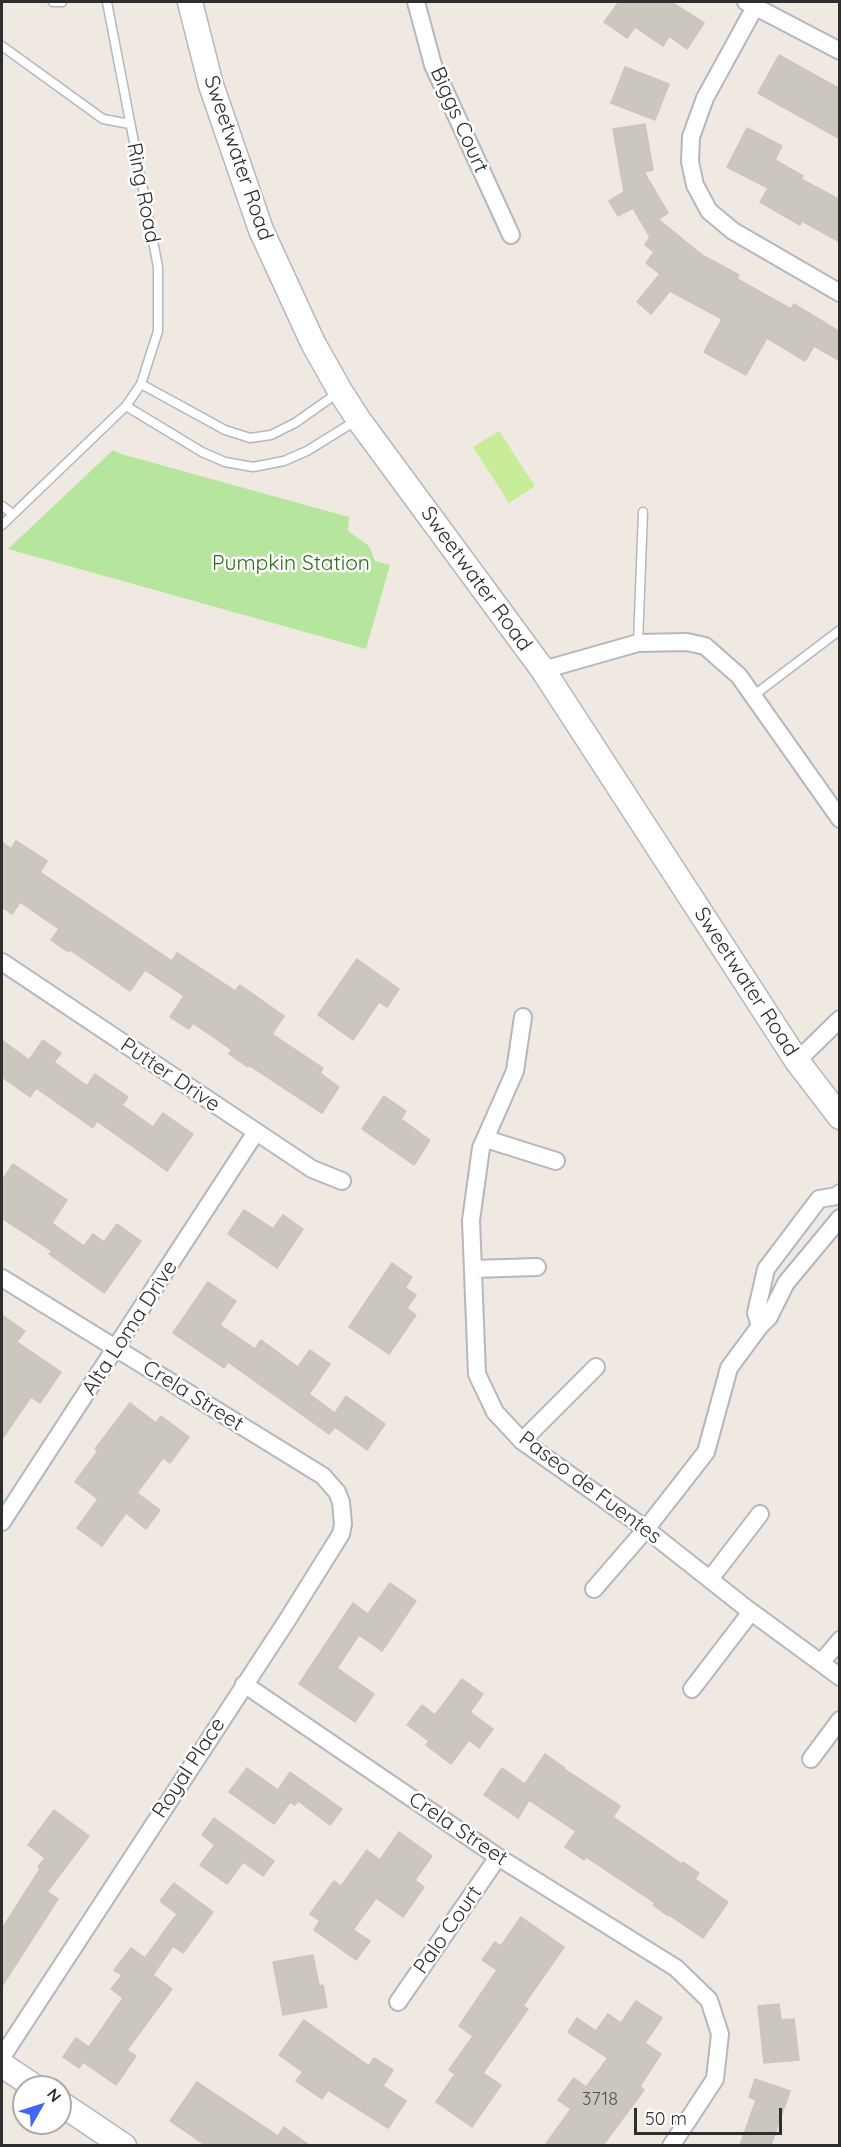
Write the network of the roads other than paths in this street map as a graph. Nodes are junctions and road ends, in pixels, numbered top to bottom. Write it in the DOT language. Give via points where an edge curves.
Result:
graph roads {
  1 [pos="53,2"];
  2 [pos="62,2"];
  3 [pos="106,2"];
  4 [pos="190,2"];
  5 [pos="416,2"];
  6 [pos="750,4"];
  7 [pos="2,46"];
  8 [pos="840,51"];
  9 [pos="130,124"];
  10 [pos="511,235"];
  11 [pos="840,293"];
  12 [pos="141,384"];
  13 [pos="340,391"];
  14 [pos="126,406"];
  15 [pos="358,419"];
  16 [pos="2,506"];
  17 [pos="643,512"];
  18 [pos="13,514"];
  19 [pos="2,525"];
  20 [pos="840,630"];
  21 [pos="638,643"];
  22 [pos="543,670"];
  23 [pos="753,696"];
  24 [pos="840,819"];
  25 [pos="2,962"];
  26 [pos="524,1017"];
  27 [pos="840,1019"];
  28 [pos="797,1061"];
  29 [pos="840,1118"];
  30 [pos="256,1132"];
  31 [pos="486,1139"];
  32 [pos="556,1161"];
  33 [pos="342,1181"];
  34 [pos="839,1199"];
  35 [pos="840,1218"];
  36 [pos="537,1267"];
  37 [pos="473,1269"];
  38 [pos="2,1278"];
  39 [pos="760,1326"];
  40 [pos="116,1349"];
  41 [pos="596,1367"];
  42 [pos="522,1441"];
  43 [pos="323,1476"];
  44 [pos="760,1514"];
  45 [pos="2,1522"];
  46 [pos="646,1529"];
  47 [pos="710,1579"];
  48 [pos="594,1589"];
  49 [pos="751,1612"];
  50 [pos="840,1640"];
  51 [pos="821,1663"];
  52 [pos="840,1677"];
  53 [pos="244,1684"];
  54 [pos="692,1689"];
  55 [pos="840,1720"];
  56 [pos="811,1759"];
  57 [pos="498,1857"];
  58 [pos="398,2002"];
  59 [pos="2,2056"];
  60 [pos="2,2065"];
  61 [pos="17,2075"];
  62 [pos="72,2111"];
  63 [pos="124,2145"];
  64 [pos="671,2145"];
  1 -- 2 [label="lane"];
  3 -- 9 [label="lane, Ring Road"];
  4 -- 13 [label="main road, Sweetwater Road" via="211,85 261,230 313,343"];
  5 -- 10 [label="street, Biggs Court" via="433,65"];
  6 -- 8 [label="street"];
  6 -- 11 [label="street" via="705,98 691,137 690,162 695,185 709,211 733,231"];
  7 -- 9 [label="lane" via="103,119"];
  9 -- 12 [label="lane, Ring Road" via="158,267 158,331"];
  12 -- 13 [label="lane" via="225,430 250,438 271,435 295,423"];
  12 -- 14 [label="lane, Ring Road"];
  13 -- 15 [label="main road, Sweetwater Road"];
  14 -- 15 [label="lane" via="202,452 225,462 253,467 308,451"];
  14 -- 18 [label="lane, Ring Road"];
  15 -- 22 [label="main road, Sweetwater Road"];
  16 -- 18 [label="lane"];
  17 -- 21 [label="lane"];
  18 -- 19 [label="lane, Ring Road"];
  20 -- 23 [label="lane"];
  21 -- 22 [label="street"];
  21 -- 23 [label="street" via="687,642 705,646 739,676"];
  22 -- 28 [label="main road, Sweetwater Road"];
  23 -- 24 [label="street"];
  25 -- 30 [label="street, Putter Drive"];
  26 -- 31 [label="street, Paseo de Fuentes" via="515,1071"];
  27 -- 28 [label="street"];
  28 -- 29 [label="main road, Sweetwater Road"];
  30 -- 33 [label="street, Putter Drive" via="312,1168"];
  30 -- 40 [label="street, Alta Loma Drive"];
  31 -- 32 [label="street"];
  31 -- 37 [label="street, Paseo de Fuentes" via="481,1148 471,1220"];
  34 -- 39 [label="street" via="819,1199 766,1269 756,1313"];
  35 -- 39 [label="street" via="786,1283 769,1317"];
  36 -- 37 [label="street"];
  37 -- 42 [label="street, Paseo de Fuentes" via="477,1374 495,1412"];
  38 -- 40 [label="street, Crela Street"];
  39 -- 46 [label="street" via="729,1368 706,1452"];
  40 -- 43 [label="street, Crela Street"];
  40 -- 45 [label="street, Alta Loma Drive"];
  41 -- 42 [label="street"];
  42 -- 46 [label="street, Paseo de Fuentes"];
  43 -- 53 [label="street, Royal Place" via="341,1502 342,1534"];
  44 -- 47 [label="street"];
  46 -- 47 [label="street, Paseo de Fuentes"];
  46 -- 48 [label="street"];
  47 -- 49 [label="street, Paseo de Fuentes"];
  49 -- 51 [label="street, Paseo de Fuentes"];
  49 -- 54 [label="street"];
  50 -- 51 [label="street"];
  51 -- 52 [label="street, Paseo de Fuentes"];
  53 -- 57 [label="street, Crela Street"];
  53 -- 59 [label="street, Royal Place"];
  55 -- 56 [label="street"];
  57 -- 58 [label="street, Palo Court"];
  57 -- 64 [label="street, Crela Street" via="676,1968 709,2000 720,2034 715,2079"];
  60 -- 61 [label="main road"];
  62 -- 63 [label="main road"];
}
